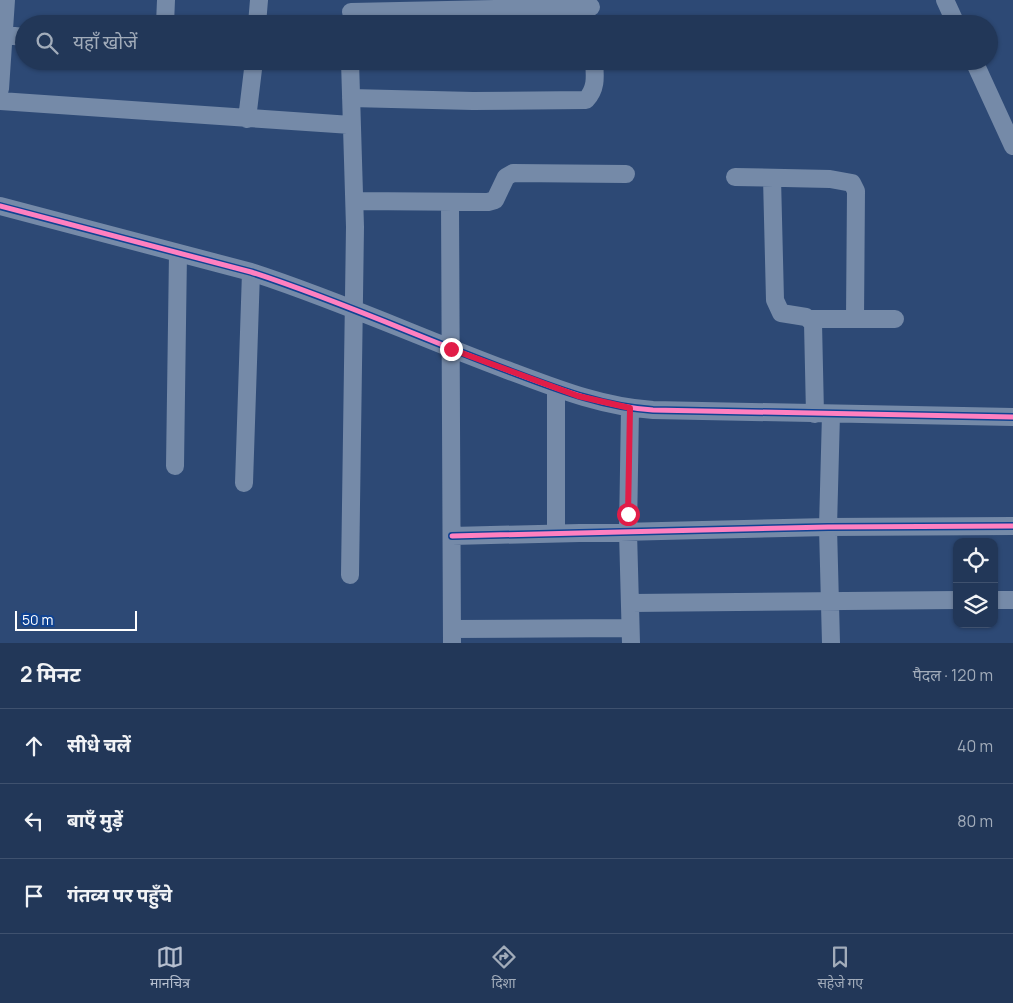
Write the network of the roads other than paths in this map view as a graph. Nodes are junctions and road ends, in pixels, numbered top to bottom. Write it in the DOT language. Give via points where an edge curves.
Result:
graph roads {
  1 [pos="6,0"];
  2 [pos="166,0"];
  3 [pos="259,0"];
  4 [pos="945,0"];
  5 [pos="592,10"];
  6 [pos="351,12"];
  7 [pos="165,15"];
  8 [pos="258,15"];
  9 [pos="952,15"];
  10 [pos="4,35"];
  11 [pos="15,36"];
  12 [pos="253,70"];
  13 [pos="350,70"];
  14 [pos="594,70"];
  15 [pos="978,70"];
  16 [pos="0,89"];
  17 [pos="351,98"];
  18 [pos="0,101"];
  19 [pos="247,119"];
  20 [pos="351,125"];
  21 [pos="1013,145"];
  22 [pos="626,174"];
  23 [pos="735,177"];
  24 [pos="772,178"];
  25 [pos="355,201"];
  26 [pos="450,202"];
  27 [pos="0,206"];
  28 [pos="178,254"];
  29 [pos="251,272"];
  30 [pos="354,308"];
  31 [pos="810,319"];
  32 [pos="855,319"];
  33 [pos="895,319"];
  34 [pos="451,349"];
  35 [pos="556,388"];
  36 [pos="630,408"];
  37 [pos="823,414"];
  38 [pos="1013,417"];
  39 [pos="175,466"];
  40 [pos="244,483"];
  41 [pos="1013,526"];
  42 [pos="828,527"];
  43 [pos="628,532"];
  44 [pos="556,534"];
  45 [pos="452,536"];
  46 [pos="350,575"];
  47 [pos="953,600"];
  48 [pos="998,600"];
  49 [pos="1013,600"];
  50 [pos="829,601"];
  51 [pos="631,603"];
  52 [pos="630,635"];
  53 [pos="452,636"];
  54 [pos="544,636"];
  55 [pos="830,643"];
  1 -- 10 [label="street"];
  2 -- 7 [label="street"];
  3 -- 8 [label="street"];
  4 -- 9 [label="street"];
  5 -- 6 [label="street"];
  10 -- 11 [label="street"];
  10 -- 16 [label="street"];
  12 -- 19 [label="street"];
  13 -- 17 [label="street"];
  14 -- 17 [label="street" via="592,93 586,100"];
  15 -- 21 [label="street"];
  17 -- 20 [label="street"];
  18 -- 19 [label="street"];
  19 -- 20 [label="street"];
  20 -- 25 [label="street"];
  22 -- 26 [label="street" via="513,173 506,177 495,200"];
  23 -- 24 [label="street"];
  24 -- 31 [label="street" via="775,300 781,313"];
  24 -- 32 [label="street" via="830,179 848,181 854,186"];
  25 -- 26 [label="street"];
  25 -- 30 [label="street"];
  26 -- 34 [label="street"];
  27 -- 28 [label="street"];
  28 -- 29 [label="street"];
  28 -- 39 [label="street"];
  29 -- 30 [label="street"];
  29 -- 40 [label="street"];
  30 -- 34 [label="street"];
  30 -- 46 [label="street"];
  31 -- 32 [label="street"];
  31 -- 37 [label="street"];
  32 -- 33 [label="street"];
  34 -- 35 [label="street"];
  34 -- 45 [label="street"];
  35 -- 36 [label="street"];
  35 -- 44 [label="street"];
  36 -- 37 [label="street"];
  36 -- 43 [label="street"];
  37 -- 38 [label="street"];
  37 -- 42 [label="street"];
  41 -- 42 [label="street"];
  42 -- 43 [label="street"];
  42 -- 50 [label="street"];
  43 -- 44 [label="street"];
  43 -- 51 [label="street"];
  44 -- 45 [label="street"];
  45 -- 53 [label="street"];
  47 -- 50 [label="street"];
  48 -- 49 [label="street"];
  50 -- 51 [label="street"];
  50 -- 55 [label="street"];
  51 -- 52 [label="street"];
  52 -- 54 [label="street"];
  53 -- 54 [label="street"];
}
